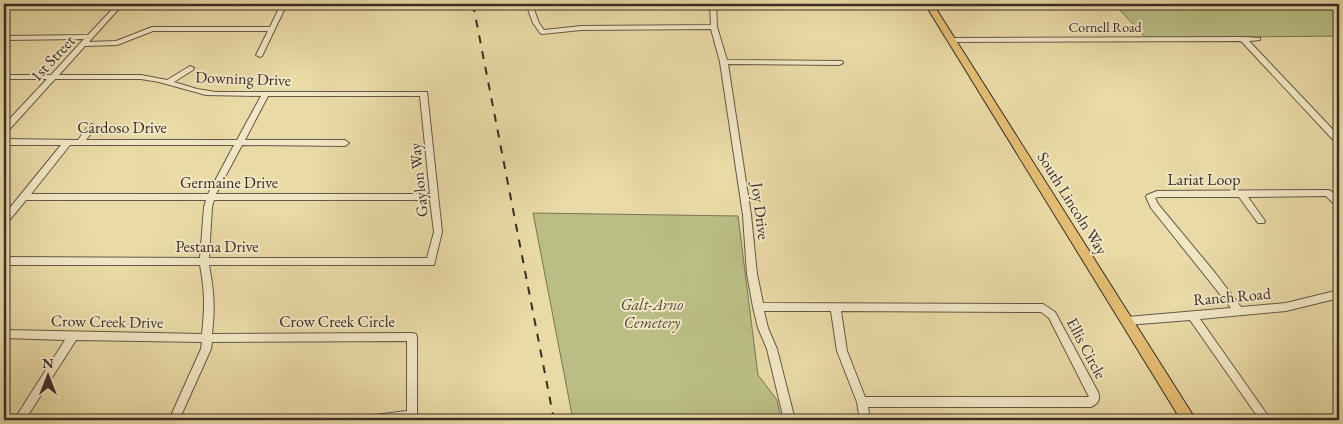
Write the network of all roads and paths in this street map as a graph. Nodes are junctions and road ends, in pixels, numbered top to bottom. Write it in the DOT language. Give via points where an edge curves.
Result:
graph roads {
  1 [pos="120,4"];
  2 [pos="281,4"];
  3 [pos="529,4"];
  4 [pos="713,4"];
  5 [pos="929,4"];
  6 [pos="714,26"];
  7 [pos="271,29"];
  8 [pos="89,37"];
  9 [pos="4,38"];
  10 [pos="1244,39"];
  11 [pos="1258,39"];
  12 [pos="952,40"];
  13 [pos="83,44"];
  14 [pos="260,55"];
  15 [pos="724,62"];
  16 [pos="839,63"];
  17 [pos="190,68"];
  18 [pos="4,77"];
  19 [pos="53,77"];
  20 [pos="169,82"];
  21 [pos="266,94"];
  22 [pos="424,94"];
  23 [pos="92,128"];
  24 [pos="4,130"];
  25 [pos="1339,141"];
  26 [pos="4,142"];
  27 [pos="68,142"];
  28 [pos="80,142"];
  29 [pos="239,142"];
  30 [pos="345,143"];
  31 [pos="1240,194"];
  32 [pos="23,197"];
  33 [pos="211,197"];
  34 [pos="434,198"];
  35 [pos="1339,204"];
  36 [pos="4,221"];
  37 [pos="1261,221"];
  38 [pos="204,261"];
  39 [pos="4,262"];
  40 [pos="431,262"];
  41 [pos="1339,294"];
  42 [pos="758,307"];
  43 [pos="835,307"];
  44 [pos="1239,311"];
  45 [pos="1192,315"];
  46 [pos="1127,321"];
  47 [pos="4,334"];
  48 [pos="73,336"];
  49 [pos="209,338"];
  50 [pos="862,402"];
  51 [pos="412,418"];
  52 [pos="19,420"];
  53 [pos="174,420"];
  54 [pos="336,420"];
  55 [pos="789,420"];
  56 [pos="865,420"];
  57 [pos="1189,420"];
  58 [pos="1266,420"];
  1 -- 8 [label="street, 1st Street"];
  2 -- 7 [label="street"];
  3 -- 6 [label="street" via="542,32 581,28"];
  4 -- 6 [label="street, Joy Drive"];
  5 -- 12 [label="main road, South Lincoln Way"];
  6 -- 15 [label="street, Joy Drive"];
  7 -- 13 [label="street" via="152,29 127,41"];
  7 -- 14 [label="street"];
  8 -- 9 [label="street"];
  8 -- 13 [label="street, 1st Street"];
  10 -- 11 [label="street, Cornell Road"];
  10 -- 12 [label="street, Cornell Road"];
  10 -- 25 [label="street"];
  12 -- 46 [label="main road, South Lincoln Way"];
  13 -- 19 [label="street, 1st Street"];
  15 -- 16 [label="street"];
  15 -- 42 [label="street, Joy Drive"];
  17 -- 20 [label="street"];
  18 -- 19 [label="street, Downing Drive"];
  19 -- 20 [label="street, Downing Drive" via="141,77"];
  19 -- 24 [label="street, 1st Street"];
  20 -- 21 [label="street, Downing Drive" via="205,93"];
  21 -- 22 [label="street, Downing Drive"];
  21 -- 29 [label="street"];
  22 -- 34 [label="street, Gaylon Way"];
  23 -- 28 [label="street"];
  26 -- 27 [label="street, Cardoso Drive"];
  27 -- 28 [label="street, Cardoso Drive"];
  27 -- 32 [label="street"];
  28 -- 29 [label="street, Cardoso Drive"];
  29 -- 30 [label="street, Cardoso Drive"];
  29 -- 33 [label="street"];
  31 -- 35 [label="street, Lariat Loop" via="1328,193"];
  31 -- 37 [label="street"];
  31 -- 44 [label="street, Lariat Loop" via="1158,194 1150,197"];
  32 -- 33 [label="street, Germaine Drive"];
  32 -- 36 [label="street"];
  33 -- 34 [label="street, Germaine Drive"];
  33 -- 38 [label="street"];
  34 -- 40 [label="street, Gaylon Way" via="438,232"];
  38 -- 39 [label="street, Pestana Drive"];
  38 -- 40 [label="street, Pestana Drive"];
  38 -- 49 [label="street" via="209,288"];
  41 -- 44 [label="street, Ranch Road" via="1306,303"];
  42 -- 43 [label="street, Ellis Circle"];
  42 -- 55 [label="street, Joy Drive"];
  43 -- 50 [label="street" via="842,351"];
  43 -- 50 [label="street, Ellis Circle" via="1043,308 1052,315 1094,395 1091,402"];
  44 -- 45 [label="street, Ranch Road"];
  45 -- 46 [label="street, Ranch Road"];
  45 -- 58 [label="street"];
  46 -- 57 [label="main road, South Lincoln Way"];
  47 -- 48 [label="street, Crow Creek Drive"];
  48 -- 49 [label="street, Crow Creek Drive"];
  48 -- 52 [label="street"];
  49 -- 51 [label="street, Crow Creek Circle" via="412,337"];
  49 -- 53 [label="street"];
  50 -- 56 [label="street"];
  51 -- 54 [label="street"];
}
